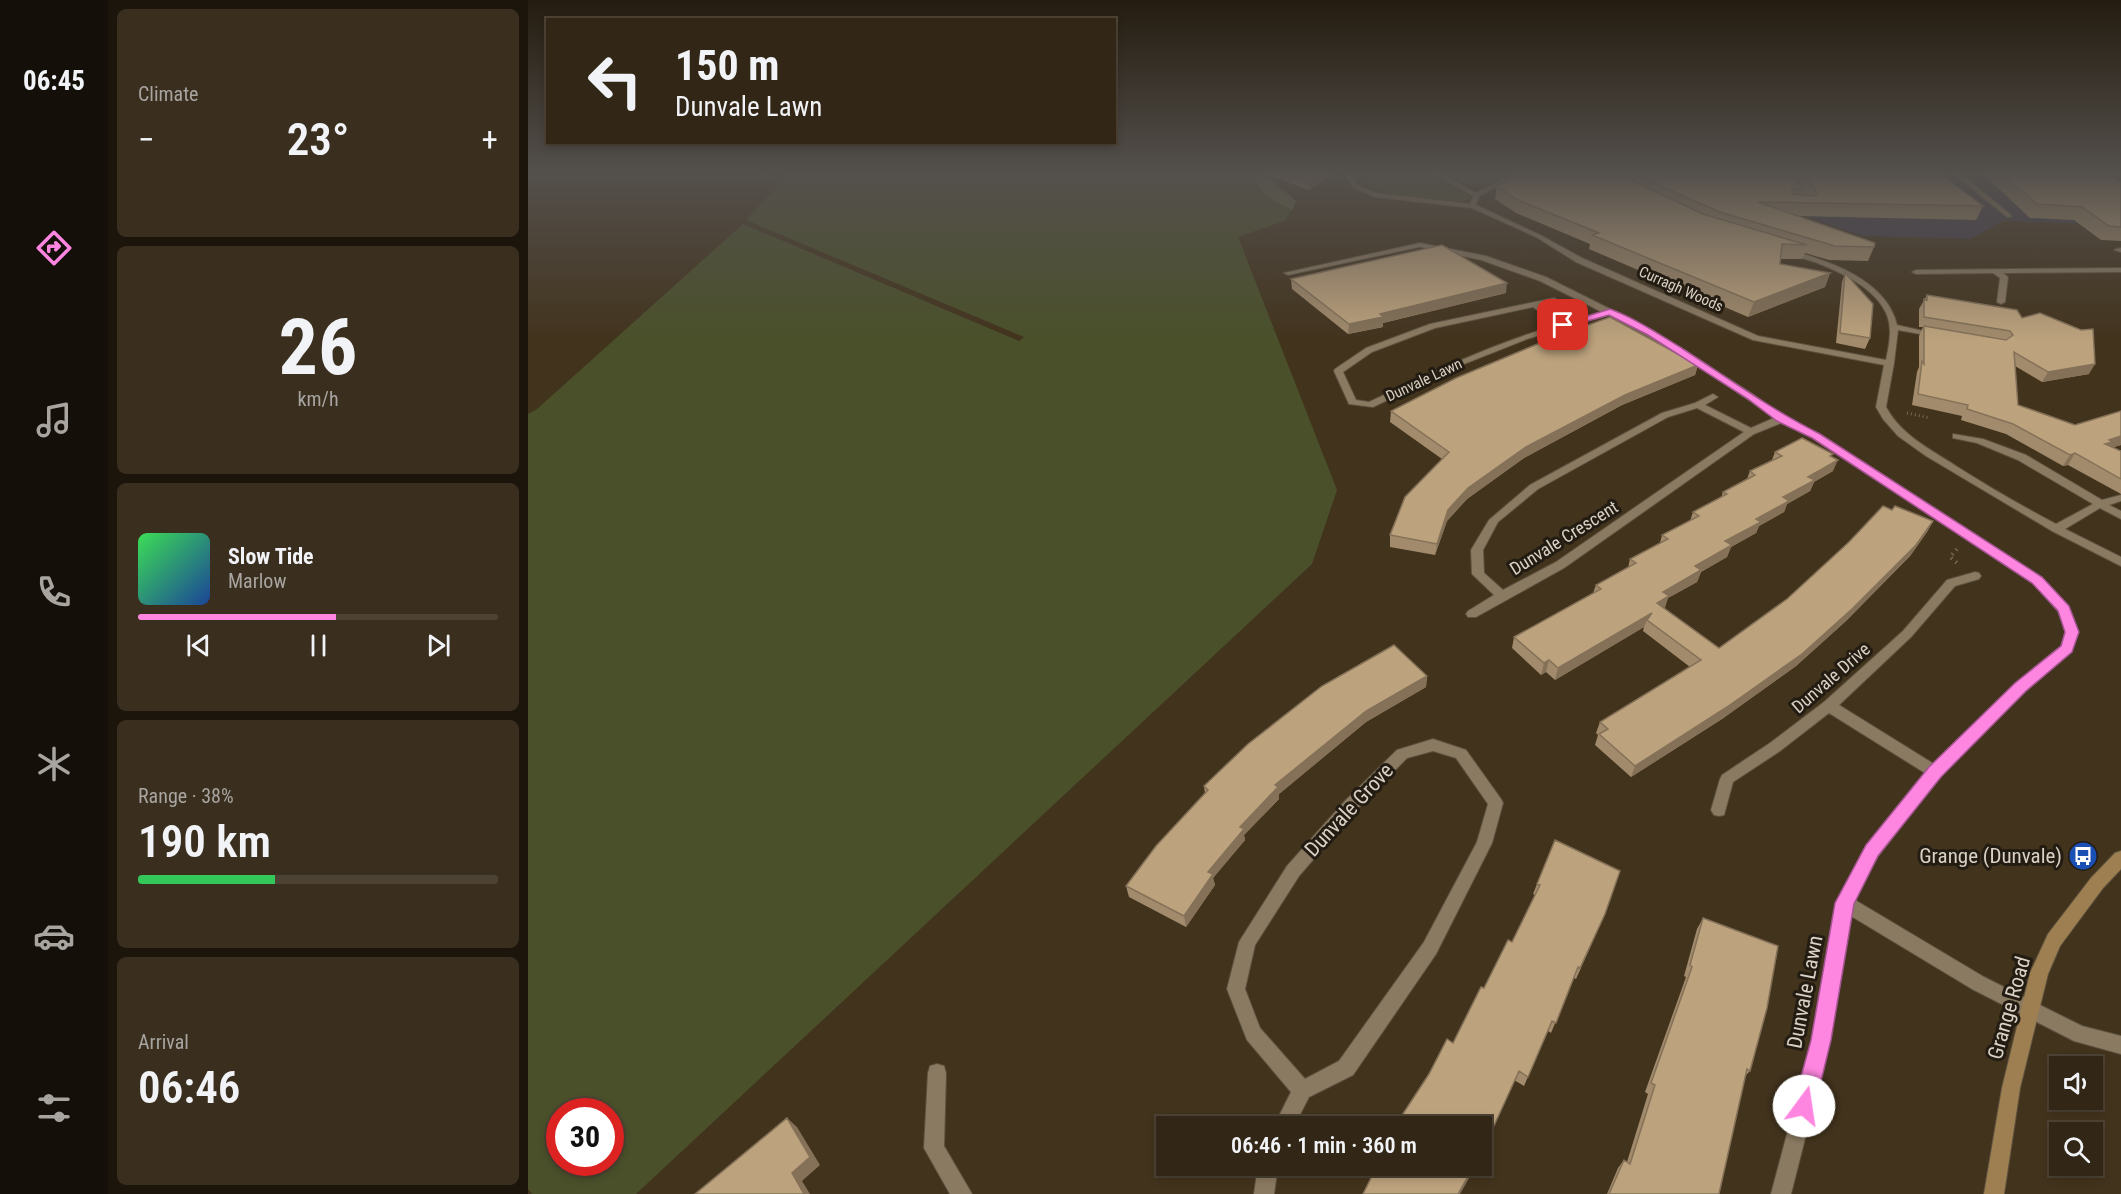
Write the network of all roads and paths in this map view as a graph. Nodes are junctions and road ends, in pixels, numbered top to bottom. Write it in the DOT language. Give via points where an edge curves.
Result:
graph roads {
  1 [pos="1518,229"];
  2 [pos="1779,249"];
  3 [pos="2121,270"];
  4 [pos="1916,272"];
  5 [pos="1996,272"];
  6 [pos="1288,273"];
  7 [pos="1554,300"];
  8 [pos="2001,302"];
  9 [pos="1534,304"];
  10 [pos="1610,312"];
  11 [pos="1563,325"];
  12 [pos="1894,327"];
  13 [pos="1944,336"];
  14 [pos="1890,363"];
  15 [pos="1713,397"];
  16 [pos="1698,405"];
  17 [pos="1781,418"];
  18 [pos="1751,432"];
  19 [pos="1956,436"];
  20 [pos="2121,498"];
  21 [pos="2100,504"];
  22 [pos="2121,516"];
  23 [pos="2056,530"];
  24 [pos="1968,535"];
  25 [pos="2121,562"];
  26 [pos="1975,576"];
  27 [pos="1502,596"];
  28 [pos="1472,614"];
  29 [pos="1829,706"];
  30 [pos="1935,772"];
  31 [pos="1719,810"];
  32 [pos="2121,858"];
  33 [pos="1845,903"];
  34 [pos="2029,1009"];
  35 [pos="2121,1045"];
  36 [pos="937,1073"];
  37 [pos="1302,1090"];
  38 [pos="1289,1116"];
  39 [pos="1267,1176"];
  40 [pos="962,1194"];
  41 [pos="1264,1194"];
  42 [pos="1781,1194"];
  43 [pos="1994,1194"];
  1 -- 14 [label="street, Curragh Woods" via="1756,338"];
  2 -- 12 [label="street" via="1829,264 1871,290 1882,302"];
  3 -- 5 [label="street"];
  4 -- 5 [label="street"];
  5 -- 8 [label="street" via="2004,277"];
  6 -- 10 [label="street, Dunvale Lawn" via="1420,245 1483,258 1543,279"];
  7 -- 9 [label="street, Dunvale Lawn"];
  9 -- 11 [label="street"];
  9 -- 11 [label="street, Dunvale Lawn" via="1433,326 1369,350 1338,371 1352,402 1370,405 1456,364"];
  10 -- 11 [label="street, Dunvale Lawn"];
  10 -- 17 [label="street, Dunvale Lawn" via="1651,333"];
  12 -- 13 [label="street"];
  12 -- 14 [label="street"];
  14 -- 23 [label="street" via="1881,407 1893,424 1923,450"];
  15 -- 16 [label="street, Dunvale Crescent"];
  16 -- 18 [label="street"];
  16 -- 27 [label="street, Dunvale Crescent" via="1665,415 1534,488 1494,520 1478,550 1478,574"];
  17 -- 18 [label="street, Dunvale Crescent"];
  17 -- 24 [label="street, Dunvale Lawn" via="1816,436"];
  18 -- 27 [label="street, Dunvale Crescent" via="1560,565"];
  19 -- 21 [label="street" via="2006,449 2041,466"];
  20 -- 21 [label="street"];
  21 -- 22 [label="street"];
  21 -- 23 [label="street"];
  23 -- 25 [label="street"];
  24 -- 26 [label="path" via="1950,557"];
  24 -- 30 [label="street, Dunvale Lawn" via="2037,580 2064,609 2072,632 2067,648 2021,687"];
  26 -- 29 [label="street, Dunvale Drive" via="1951,583 1907,634"];
  27 -- 28 [label="street"];
  29 -- 30 [label="street"];
  29 -- 31 [label="street, Dunvale Drive" via="1727,779"];
  30 -- 33 [label="street, Dunvale Lawn" via="1872,850"];
  32 -- 34 [label="main road, Grange Road" via="2054,940"];
  33 -- 34 [label="street"];
  33 -- 42 [label="street, Dunvale Lawn" via="1821,1040"];
  34 -- 35 [label="street" via="2080,1035"];
  34 -- 43 [label="main road, Grange Road" via="2011,1088"];
  36 -- 40 [label="street" via="934,1148"];
  37 -- 37 [label="street, Dunvale Grove" via="1346,1068 1430,948 1484,843 1496,803 1461,754 1433,745 1402,754 1293,871 1247,942 1236,989 1253,1034"];
  37 -- 38 [label="street"];
  39 -- 41 [label="street"];
}
